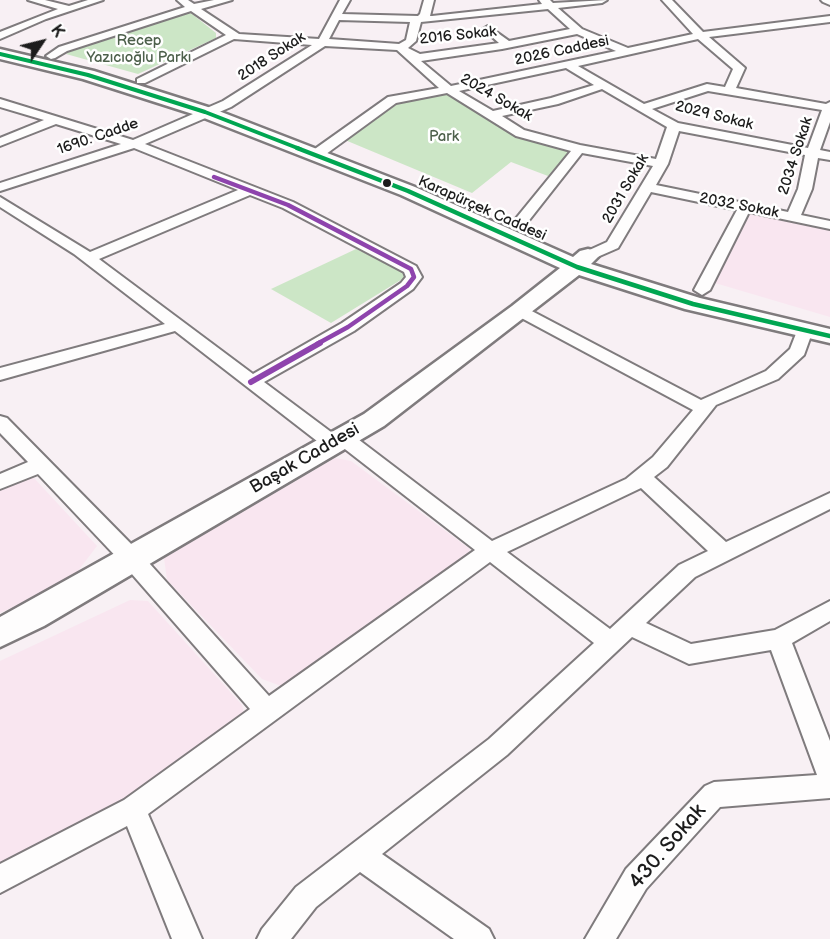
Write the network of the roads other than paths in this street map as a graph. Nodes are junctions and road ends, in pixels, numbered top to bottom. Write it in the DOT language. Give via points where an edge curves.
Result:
graph roads {
  1 [pos="33,0"];
  2 [pos="98,0"];
  3 [pos="182,0"];
  4 [pos="227,0"];
  5 [pos="345,0"];
  6 [pos="429,0"];
  7 [pos="482,0"];
  8 [pos="602,0"];
  9 [pos="666,0"];
  10 [pos="547,3"];
  11 [pos="66,8"];
  12 [pos="193,8"];
  13 [pos="493,14"];
  14 [pos="337,17"];
  15 [pos="830,19"];
  16 [pos="415,21"];
  17 [pos="809,22"];
  18 [pos="830,28"];
  19 [pos="488,29"];
  20 [pos="578,31"];
  21 [pos="234,35"];
  22 [pos="702,35"];
  23 [pos="0,36"];
  24 [pos="322,43"];
  25 [pos="0,45"];
  26 [pos="507,45"];
  27 [pos="399,47"];
  28 [pos="628,52"];
  29 [pos="0,54"];
  30 [pos="51,56"];
  31 [pos="568,65"];
  32 [pos="141,81"];
  33 [pos="604,85"];
  34 [pos="448,89"];
  35 [pos="729,90"];
  36 [pos="0,103"];
  37 [pos="227,104"];
  38 [pos="642,108"];
  39 [pos="830,108"];
  40 [pos="206,112"];
  41 [pos="492,115"];
  42 [pos="55,120"];
  43 [pos="674,126"];
  44 [pos="0,142"];
  45 [pos="134,144"];
  46 [pos="324,148"];
  47 [pos="579,149"];
  48 [pos="812,153"];
  49 [pos="830,156"];
  50 [pos="661,164"];
  51 [pos="0,187"];
  52 [pos="647,187"];
  53 [pos="249,190"];
  54 [pos="0,201"];
  55 [pos="746,207"];
  56 [pos="793,217"];
  57 [pos="518,225"];
  58 [pos="830,225"];
  59 [pos="89,258"];
  60 [pos="584,261"];
  61 [pos="702,290"];
  62 [pos="520,312"];
  63 [pos="830,322"];
  64 [pos="176,326"];
  65 [pos="805,330"];
  66 [pos="830,336"];
  67 [pos="0,374"];
  68 [pos="251,382"];
  69 [pos="703,408"];
  70 [pos="0,422"];
  71 [pos="338,440"];
  72 [pos="40,465"];
  73 [pos="642,477"];
  74 [pos="0,482"];
  75 [pos="830,500"];
  76 [pos="490,551"];
  77 [pos="724,553"];
  78 [pos="132,559"];
  79 [pos="830,610"];
  80 [pos="629,625"];
  81 [pos="0,633"];
  82 [pos="779,639"];
  83 [pos="610,642"];
  84 [pos="267,711"];
  85 [pos="830,774"];
  86 [pos="830,786"];
  87 [pos="133,809"];
  88 [pos="360,855"];
  89 [pos="0,879"];
  90 [pos="187,939"];
  91 [pos="272,939"];
  92 [pos="479,939"];
  93 [pos="600,939"];
  1 -- 11 [label="street"];
  2 -- 11 [label="street"];
  3 -- 12 [label="street"];
  4 -- 12 [label="street"];
  5 -- 14 [label="street, 2018 Sokak"];
  6 -- 16 [label="street" via="425,16"];
  7 -- 13 [label="street"];
  8 -- 10 [label="street"];
  9 -- 22 [label="street"];
  10 -- 13 [label="street"];
  10 -- 20 [label="street"];
  11 -- 23 [label="street"];
  12 -- 21 [label="street"];
  12 -- 30 [label="street"];
  13 -- 16 [label="street"];
  14 -- 16 [label="street"];
  14 -- 24 [label="street, 2018 Sokak"];
  15 -- 17 [label="street, 2026 Caddesi"];
  16 -- 27 [label="street" via="411,41"];
  17 -- 18 [label="street"];
  17 -- 22 [label="street, 2026 Caddesi"];
  19 -- 26 [label="street"];
  20 -- 26 [label="street, 2016 Sokak"];
  20 -- 28 [label="street"];
  21 -- 24 [label="street, 2016 Sokak"];
  21 -- 32 [label="street"];
  22 -- 28 [label="street, 2026 Caddesi"];
  22 -- 35 [label="street" via="739,68"];
  24 -- 27 [label="street, 2016 Sokak"];
  24 -- 37 [label="street, 2018 Sokak"];
  25 -- 30 [label="main road, Karapürçek Caddesi"];
  26 -- 27 [label="street, 2016 Sokak" via="418,58"];
  27 -- 34 [label="street, 2024 Sokak"];
  28 -- 31 [label="street, 2026 Caddesi"];
  29 -- 40 [label="main road, Karapürçek Caddesi" via="87,75"];
  30 -- 32 [label="main road, Karapürçek Caddesi"];
  31 -- 33 [label="street, 2029 Sokak"];
  31 -- 34 [label="street, 2026 Caddesi"];
  32 -- 37 [label="main road, Karapürçek Caddesi"];
  33 -- 38 [label="street, 2029 Sokak"];
  33 -- 41 [label="street"];
  34 -- 41 [label="street, 2024 Sokak"];
  34 -- 46 [label="street, 2026 Caddesi" via="392,100"];
  35 -- 38 [label="street" via="707,87"];
  35 -- 39 [label="street"];
  36 -- 42 [label="street"];
  37 -- 40 [label="street, 2018 Sokak"];
  37 -- 46 [label="main road, Karapürçek Caddesi"];
  38 -- 43 [label="street, 2029 Sokak"];
  39 -- 48 [label="street, 2034 Sokak"];
  40 -- 45 [label="street, 1690. Cadde"];
  40 -- 46 [label="main road, Karapürçek Caddesi"];
  41 -- 47 [label="street, 2024 Sokak" via="520,133"];
  42 -- 44 [label="street"];
  42 -- 45 [label="street"];
  43 -- 48 [label="street, 2029 Sokak"];
  43 -- 50 [label="street, 2031 Sokak"];
  45 -- 51 [label="street, 1690. Cadde"];
  45 -- 53 [label="street"];
  46 -- 57 [label="main road, Karapürçek Caddesi"];
  46 -- 60 [label="main road, Karapürçek Caddesi" via="408,191"];
  47 -- 50 [label="street, 2024 Sokak"];
  47 -- 57 [label="street"];
  48 -- 49 [label="street, 2029 Sokak"];
  48 -- 56 [label="street, 2034 Sokak" via="805,189"];
  50 -- 52 [label="street, 2031 Sokak"];
  52 -- 55 [label="street, 2032 Sokak"];
  52 -- 60 [label="street, 2031 Sokak" via="613,245"];
  53 -- 59 [label="street"];
  53 -- 68 [label="street" via="373,248 411,269 414,277 348,327"];
  54 -- 59 [label="street"];
  55 -- 56 [label="street, 2032 Sokak"];
  55 -- 61 [label="street"];
  56 -- 58 [label="street, 2032 Sokak"];
  57 -- 60 [label="main road, Karapürçek Caddesi"];
  59 -- 64 [label="street"];
  60 -- 61 [label="main road, Karapürçek Caddesi"];
  60 -- 62 [label="main road, Başak Caddesi"];
  60 -- 65 [label="main road, Karapürçek Caddesi" via="693,304"];
  61 -- 63 [label="main road, Karapürçek Caddesi" via="755,307"];
  62 -- 69 [label="street"];
  62 -- 71 [label="main road, Başak Caddesi" via="374,420"];
  64 -- 67 [label="street"];
  64 -- 68 [label="street"];
  65 -- 66 [label="main road, Karapürçek Caddesi"];
  65 -- 69 [label="street" via="798,351 772,375 710,401"];
  68 -- 71 [label="street"];
  69 -- 73 [label="street" via="660,462"];
  70 -- 72 [label="street"];
  71 -- 76 [label="street"];
  71 -- 78 [label="main road, Başak Caddesi"];
  72 -- 74 [label="street"];
  72 -- 78 [label="street"];
  73 -- 76 [label="street"];
  73 -- 77 [label="street"];
  75 -- 77 [label="street"];
  76 -- 83 [label="street"];
  76 -- 84 [label="street"];
  77 -- 80 [label="street" via="687,571"];
  78 -- 81 [label="main road, Başak Caddesi"];
  78 -- 84 [label="street"];
  79 -- 82 [label="street"];
  80 -- 82 [label="street" via="689,654"];
  80 -- 83 [label="street"];
  82 -- 85 [label="street"];
  83 -- 88 [label="street" via="498,747"];
  84 -- 87 [label="street"];
  86 -- 93 [label="street, 430. Sokak" via="714,795 636,879"];
  87 -- 89 [label="street"];
  87 -- 90 [label="street"];
  88 -- 91 [label="street" via="306,897"];
  88 -- 92 [label="street"];
}
